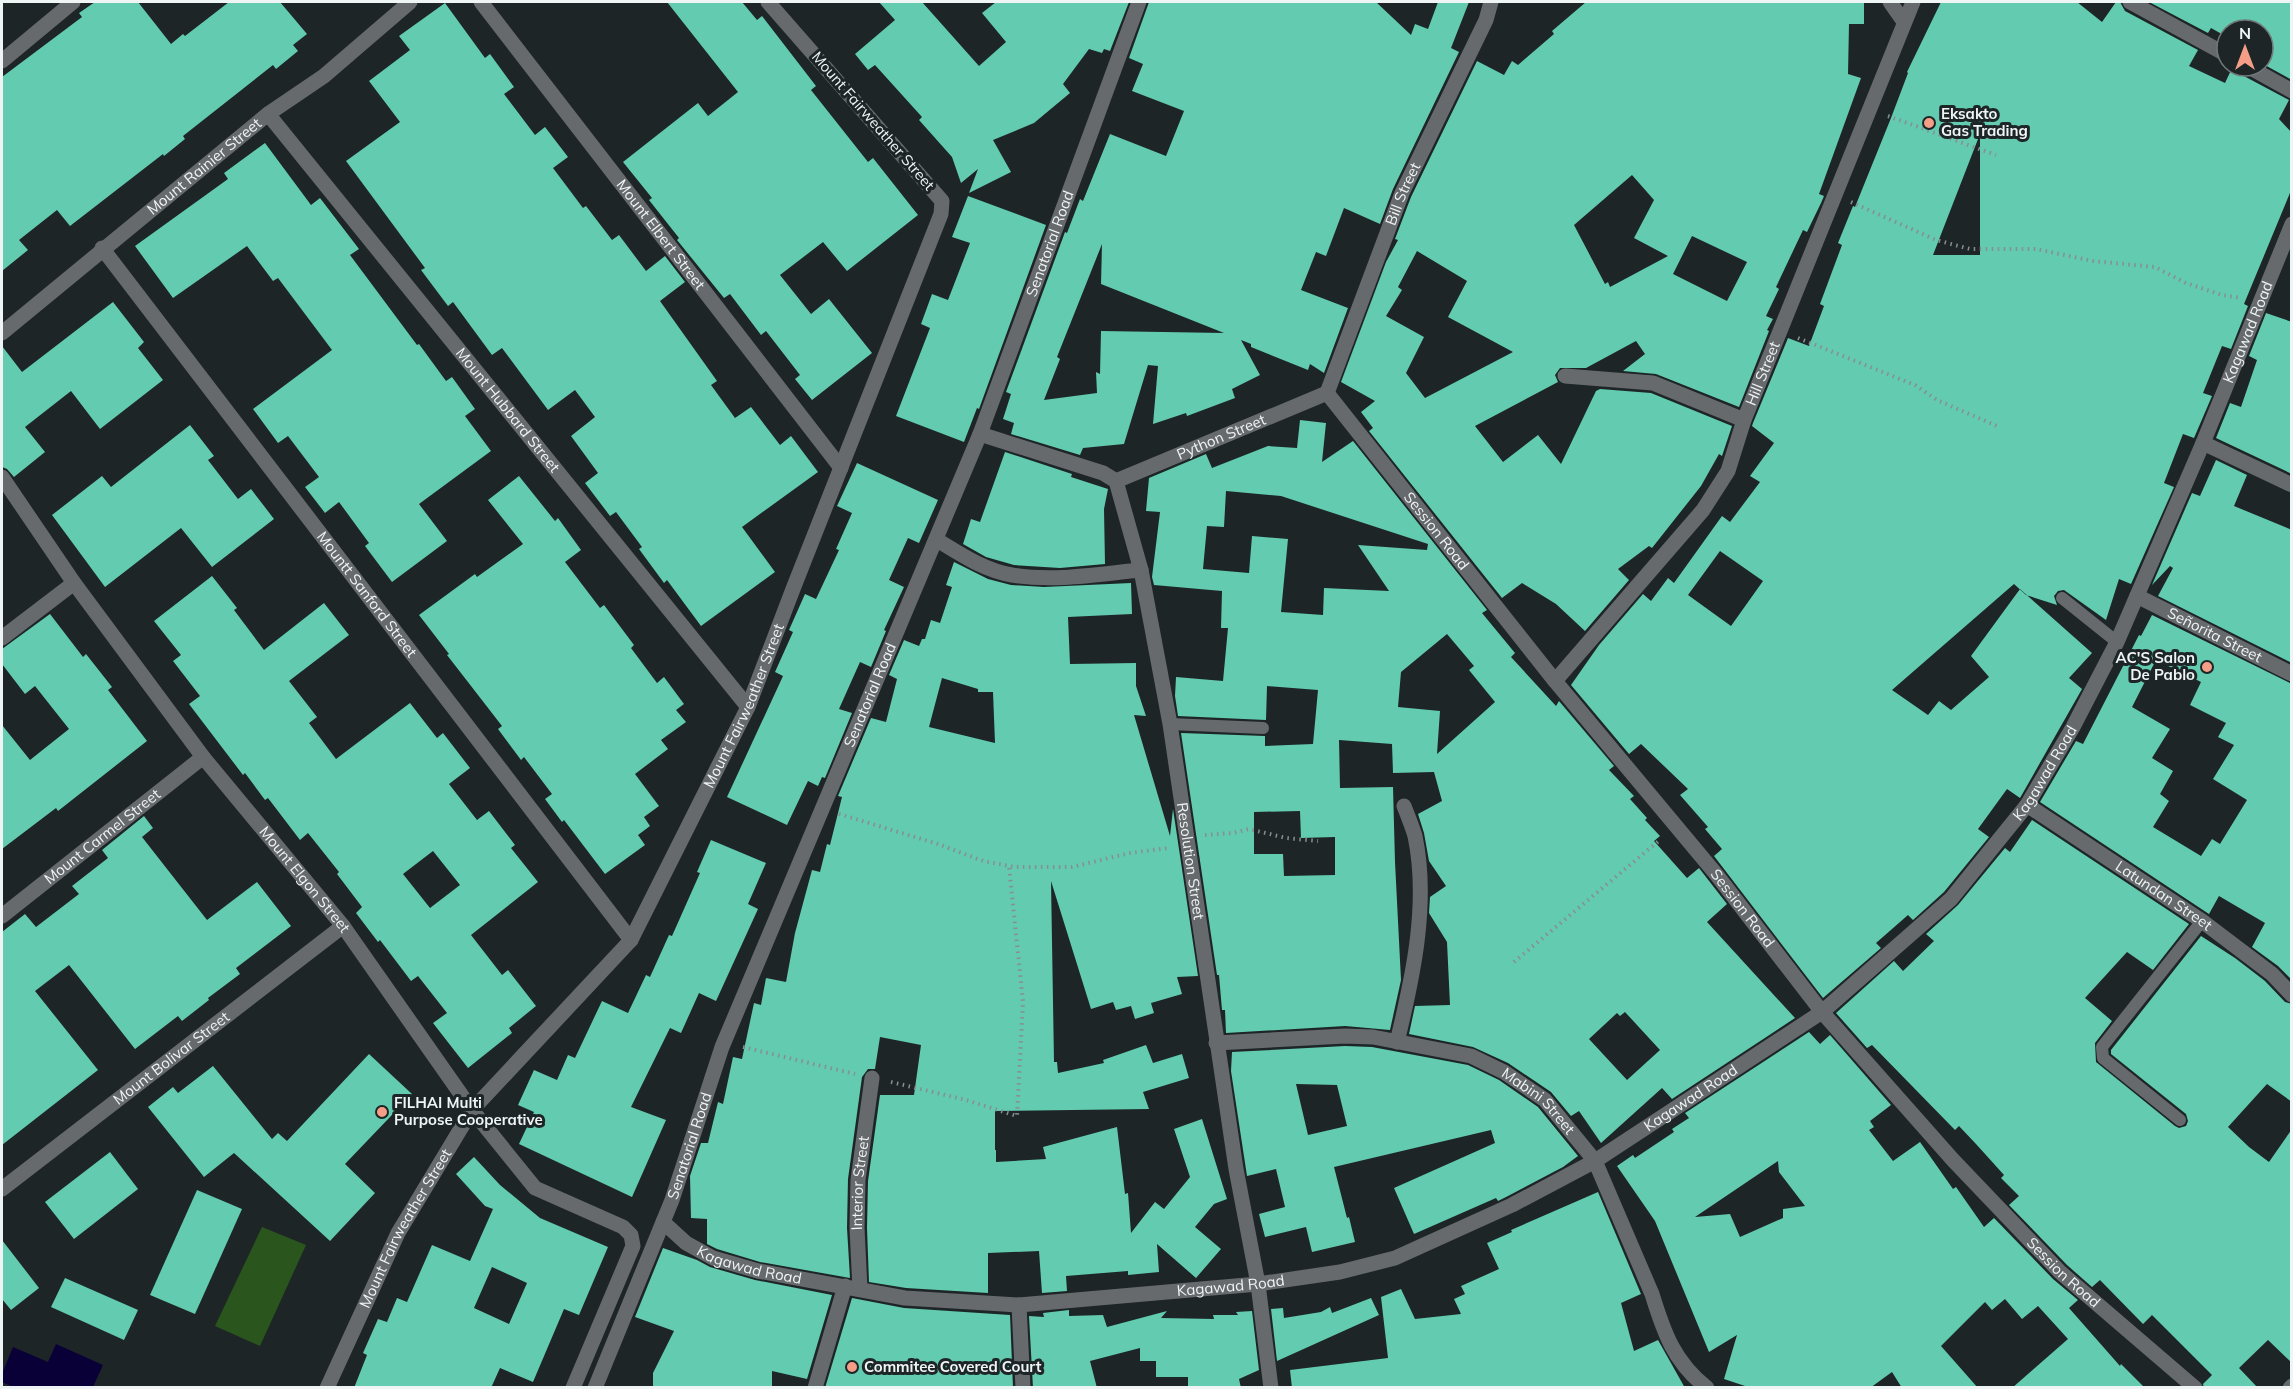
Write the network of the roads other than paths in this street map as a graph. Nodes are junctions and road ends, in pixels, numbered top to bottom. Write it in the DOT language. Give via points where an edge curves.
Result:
graph roads {
  1 [pos="73,2"];
  2 [pos="410,2"];
  3 [pos="481,2"];
  4 [pos="768,2"];
  5 [pos="1139,2"];
  6 [pos="1491,2"];
  7 [pos="1890,2"];
  8 [pos="1913,2"];
  9 [pos="2130,2"];
  10 [pos="1904,22"];
  11 [pos="2215,48"];
  12 [pos="2,61"];
  13 [pos="2269,78"];
  14 [pos="2292,91"];
  15 [pos="268,114"];
  16 [pos="2292,224"];
  17 [pos="102,248"];
  18 [pos="2,333"];
  19 [pos="1565,376"];
  20 [pos="1327,393"];
  21 [pos="1744,420"];
  22 [pos="980,434"];
  23 [pos="2203,443"];
  24 [pos="841,468"];
  25 [pos="2,477"];
  26 [pos="1116,481"];
  27 [pos="2292,485"];
  28 [pos="937,540"];
  29 [pos="1141,570"];
  30 [pos="74,583"];
  31 [pos="2137,596"];
  32 [pos="2062,598"];
  33 [pos="2,638"];
  34 [pos="2117,642"];
  35 [pos="2292,674"];
  36 [pos="1555,681"];
  37 [pos="748,707"];
  38 [pos="1170,724"];
  39 [pos="1263,728"];
  40 [pos="203,757"];
  41 [pos="2026,805"];
  42 [pos="1404,806"];
  43 [pos="2,916"];
  44 [pos="2202,921"];
  45 [pos="343,926"];
  46 [pos="631,940"];
  47 [pos="2292,995"];
  48 [pos="1822,1012"];
  49 [pos="1397,1042"];
  50 [pos="1216,1043"];
  51 [pos="872,1078"];
  52 [pos="472,1110"];
  53 [pos="2180,1120"];
  54 [pos="1595,1161"];
  55 [pos="2,1189"];
  56 [pos="663,1222"];
  57 [pos="1258,1284"];
  58 [pos="845,1286"];
  59 [pos="861,1289"];
  60 [pos="1019,1305"];
  61 [pos="327,1388"];
  62 [pos="573,1388"];
  63 [pos="595,1388"];
  64 [pos="815,1388"];
  65 [pos="1023,1388"];
  66 [pos="1271,1388"];
  67 [pos="1707,1388"];
  68 [pos="2195,1388"];
  1 -- 12 [label="street"];
  2 -- 15 [label="street, Mount Rainier Street" via="324,76"];
  3 -- 24 [label="street, Mount Elbert Street"];
  4 -- 24 [label="street, Mount Fairweather Street" via="942,201 935,230"];
  5 -- 22 [label="street, Senatorial Road"];
  6 -- 20 [label="street, Bill Street" via="1486,20 1402,193"];
  7 -- 10 [label="street"];
  8 -- 10 [label="street, Hill Street"];
  9 -- 11 [label="street"];
  10 -- 21 [label="street, Hill Street"];
  13 -- 14 [label="street"];
  15 -- 17 [label="street, Mount Rainier Street"];
  15 -- 37 [label="street, Mount Hubbard Street"];
  16 -- 23 [label="street, Kagawad Road"];
  17 -- 18 [label="street, Mount Rainier Street"];
  17 -- 46 [label="street, Mountt Sanford Street"];
  19 -- 21 [label="street" via="1653,383"];
  20 -- 26 [label="street, Python Street"];
  20 -- 36 [label="street, Session Road"];
  21 -- 36 [label="street, Hill Street" via="1728,471 1703,510"];
  22 -- 26 [label="street" via="1103,473"];
  22 -- 28 [label="street, Senatorial Road"];
  23 -- 27 [label="street"];
  23 -- 31 [label="street, Kagawad Road"];
  24 -- 37 [label="street, Mount Fairweather Street"];
  25 -- 30 [label="street, Mount Elgon Street"];
  26 -- 29 [label="street, Resolution Street"];
  28 -- 29 [label="street" via="975,562 1011,575 1064,578"];
  28 -- 56 [label="street, Senatorial Road" via="725,1041"];
  29 -- 38 [label="street, Resolution Street"];
  30 -- 33 [label="street"];
  30 -- 40 [label="street, Mount Elgon Street"];
  31 -- 34 [label="street, Kagawad Road"];
  31 -- 35 [label="street, Señorita Street"];
  32 -- 34 [label="lane"];
  34 -- 41 [label="street, Kagawad Road" via="2073,727"];
  36 -- 48 [label="street, Session Road" via="1716,874"];
  37 -- 46 [label="street, Mount Fairweather Street"];
  38 -- 39 [label="lane"];
  38 -- 50 [label="street, Resolution Street"];
  40 -- 43 [label="street, Mount Carmel Street"];
  40 -- 45 [label="street, Mount Elgon Street"];
  41 -- 44 [label="street, Latundan Street"];
  41 -- 48 [label="street, Kagawad Road" via="1951,899"];
  42 -- 49 [label="street" via="1414,836 1419,875 1418,923"];
  44 -- 47 [label="street, Latundan Street" via="2272,974"];
  44 -- 53 [label="lane" via="2101,1052 2103,1058"];
  45 -- 52 [label="street, Mount Elgon Street"];
  45 -- 55 [label="street, Mount Bolivar Street"];
  46 -- 52 [label="street, Mount Fairweather Street"];
  48 -- 54 [label="street, Kagawad Road"];
  48 -- 68 [label="street, Session Road" via="1953,1160 2060,1272"];
  49 -- 50 [label="street, Mabini Street" via="1345,1036"];
  49 -- 54 [label="street, Mabini Street" via="1471,1056 1504,1072 1545,1100"];
  50 -- 57 [label="street, Resolution Street"];
  51 -- 59 [label="street, Interior Street" via="858,1179"];
  52 -- 61 [label="street, Mount Fairweather Street" via="398,1233"];
  52 -- 62 [label="street, Mount Elgon Street" via="535,1188 623,1227 631,1235 633,1246"];
  54 -- 57 [label="street, Kagawad Road" via="1512,1205 1395,1258 1340,1272"];
  54 -- 67 [label="street, Mabini Street" via="1677,1358"];
  56 -- 58 [label="street, Kagawad Road" via="686,1244 713,1258 758,1271"];
  56 -- 63 [label="street, Senatorial Road"];
  57 -- 60 [label="street, Kagawad Road"];
  57 -- 66 [label="street, Resolution Street"];
  58 -- 59 [label="street, Kagawad Road"];
  58 -- 64 [label="street"];
  59 -- 60 [label="street, Kagawad Road" via="905,1298"];
  60 -- 65 [label="street"];
}
